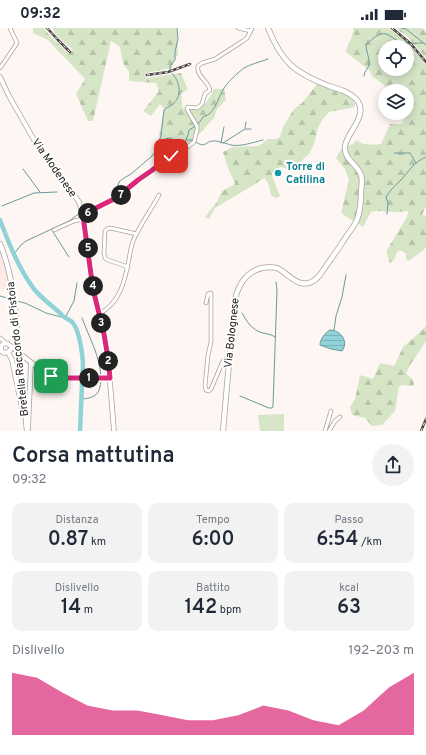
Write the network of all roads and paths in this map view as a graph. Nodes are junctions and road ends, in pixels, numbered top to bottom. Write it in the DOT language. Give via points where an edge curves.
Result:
graph roads {
  1 [pos="10,28"];
  2 [pos="238,28"];
  3 [pos="268,28"];
  4 [pos="251,29"];
  5 [pos="0,68"];
  6 [pos="0,78"];
  7 [pos="159,195"];
  8 [pos="83,218"];
  9 [pos="54,230"];
  10 [pos="137,234"];
  11 [pos="0,244"];
  12 [pos="128,267"];
  13 [pos="206,303"];
  14 [pos="99,314"];
  15 [pos="2,344"];
  16 [pos="11,350"];
  17 [pos="230,354"];
  18 [pos="0,355"];
  19 [pos="31,362"];
  20 [pos="47,375"];
  21 [pos="110,378"];
  22 [pos="56,387"];
  23 [pos="331,411"];
  24 [pos="340,417"];
  25 [pos="26,421"];
  26 [pos="27,431"];
  27 [pos="114,431"];
  28 [pos="223,431"];
  29 [pos="325,431"];
  30 [pos="329,431"];
  1 -- 5 [label="street" via="17,43"];
  2 -- 4 [label="street"];
  3 -- 17 [label="main road, Via Bolognese" via="279,50 294,69 313,80 346,92 358,101 360,115 345,148 349,160 361,175 361,202 354,225 316,280 302,284 270,267 255,270 243,280 234,301"];
  4 -- 8 [label="street" via="244,41 198,66 198,72 210,89 200,106 188,107 197,126 194,142 171,156 116,198 90,211"];
  6 -- 8 [label="street, Via Modenese" via="37,145 80,204"];
  7 -- 10 [label="street"];
  8 -- 9 [label="street"];
  8 -- 14 [label="street, Via Modenese"];
  10 -- 12 [label="street" via="132,244"];
  10 -- 12 [label="street" via="110,228 104,231 105,258"];
  11 -- 16 [label="main road, Bretella Raccordo di Pistoia" via="13,291 15,312"];
  12 -- 14 [label="street" via="118,296"];
  13 -- 17 [label="street" via="210,293 210,342 206,390 212,388 223,361"];
  14 -- 21 [label="street, Via Modenese"];
  15 -- 16 [label="street"];
  15 -- 16 [label="street" via="2,352"];
  16 -- 18 [label="street"];
  16 -- 19 [label="street"];
  16 -- 25 [label="street"];
  16 -- 25 [label="main road, Bretella Raccordo di Pistoia, bridge" via="20,360"];
  17 -- 28 [label="main road, Via Bolognese"];
  19 -- 20 [label="street"];
  19 -- 26 [label="street"];
  20 -- 21 [label="street" via="60,378"];
  20 -- 22 [label="street"];
  21 -- 27 [label="street, Via Modenese"];
  23 -- 29 [label="street"];
  24 -- 30 [label="street"];
  25 -- 26 [label="main road, Bretella Raccordo di Pistoia"];
}
